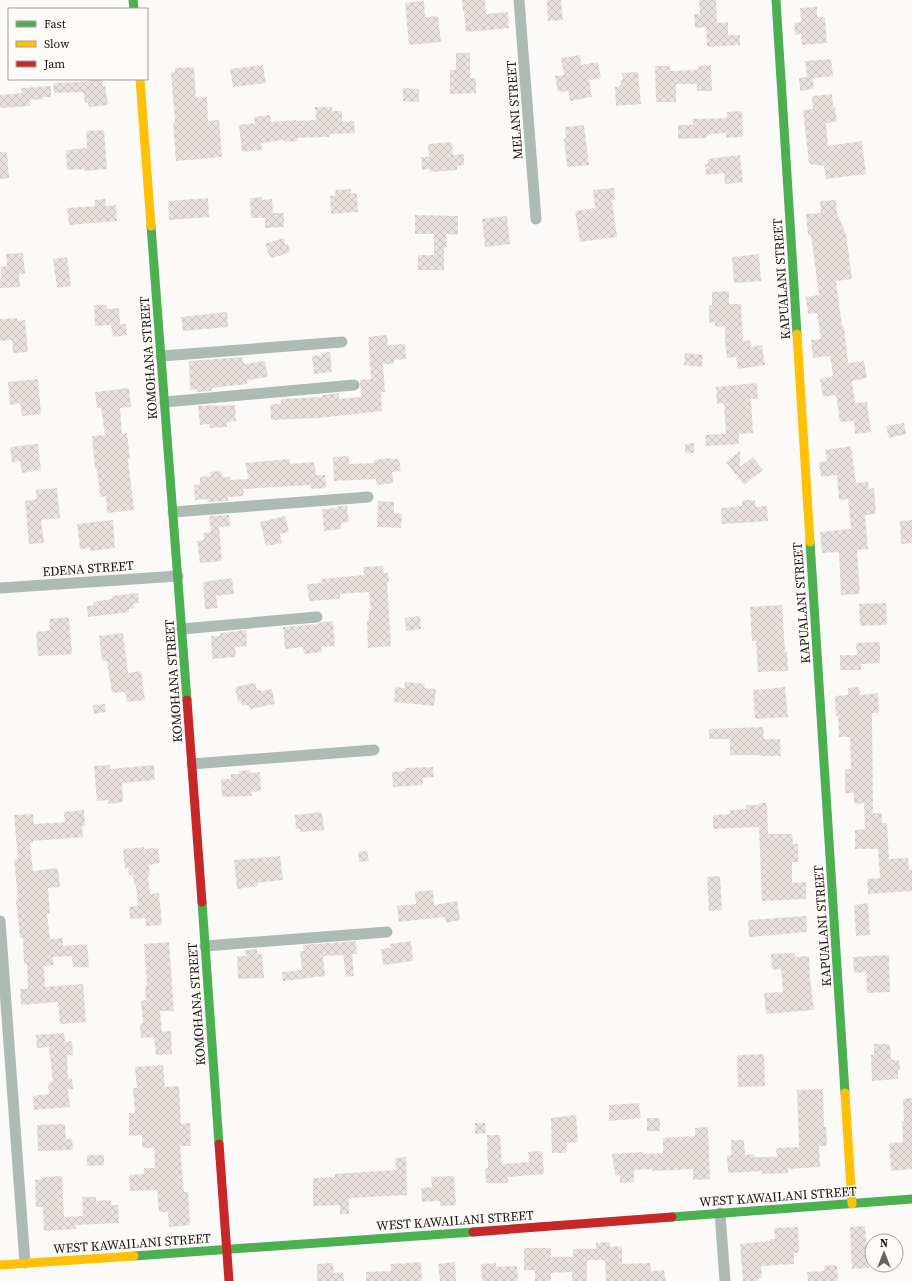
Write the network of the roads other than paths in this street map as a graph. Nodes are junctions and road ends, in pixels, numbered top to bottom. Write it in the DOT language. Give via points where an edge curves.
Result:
graph roads {
  1 [pos="519,0"];
  2 [pos="776,0"];
  3 [pos="140,80"];
  4 [pos="536,219"];
  5 [pos="342,342"];
  6 [pos="161,356"];
  7 [pos="354,385"];
  8 [pos="165,402"];
  9 [pos="368,497"];
  10 [pos="173,512"];
  11 [pos="178,576"];
  12 [pos="0,588"];
  13 [pos="317,617"];
  14 [pos="182,629"];
  15 [pos="374,750"];
  16 [pos="192,764"];
  17 [pos="0,921"];
  18 [pos="387,932"];
  19 [pos="205,946"];
  20 [pos="912,1199"];
  21 [pos="852,1204"];
  22 [pos="720,1213"];
  23 [pos="227,1250"];
  24 [pos="25,1263"];
  25 [pos="0,1265"];
  26 [pos="229,1281"];
  27 [pos="725,1281"];
  1 -- 4 [label="street, MELANI STREET"];
  2 -- 21 [label="street, KAPUALANI STREET"];
  3 -- 6 [label="street, KOMOHANA STREET"];
  5 -- 6 [label="street"];
  6 -- 8 [label="street, KOMOHANA STREET"];
  7 -- 8 [label="street"];
  8 -- 10 [label="street, KOMOHANA STREET"];
  9 -- 10 [label="street"];
  10 -- 11 [label="street, KOMOHANA STREET"];
  11 -- 12 [label="street, EDENA STREET"];
  11 -- 14 [label="street, KOMOHANA STREET"];
  13 -- 14 [label="street"];
  14 -- 16 [label="street, KOMOHANA STREET"];
  15 -- 16 [label="street"];
  16 -- 19 [label="street, KOMOHANA STREET"];
  17 -- 24 [label="street"];
  18 -- 19 [label="street"];
  19 -- 23 [label="street, KOMOHANA STREET"];
  20 -- 21 [label="street, WEST KAWAILANI STREET"];
  21 -- 22 [label="street, WEST KAWAILANI STREET"];
  22 -- 23 [label="street, WEST KAWAILANI STREET"];
  22 -- 27 [label="street"];
  23 -- 24 [label="street, WEST KAWAILANI STREET"];
  23 -- 26 [label="street, KOMOHANA STREET"];
  24 -- 25 [label="street, WEST KAWAILANI STREET"];
}
